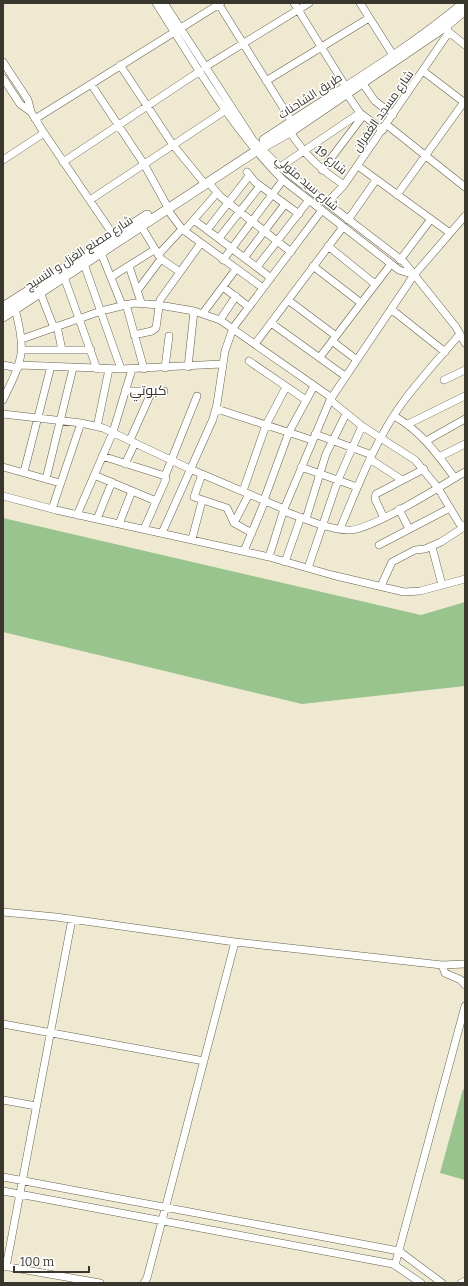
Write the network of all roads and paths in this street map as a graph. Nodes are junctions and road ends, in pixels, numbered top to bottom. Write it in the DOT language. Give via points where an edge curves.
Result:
graph roads {
  1 [pos="156,3"];
  2 [pos="164,3"];
  3 [pos="219,3"];
  4 [pos="309,3"];
  5 [pos="360,3"];
  6 [pos="464,3"];
  7 [pos="296,6"];
  8 [pos="465,10"];
  9 [pos="369,18"];
  10 [pos="177,29"];
  11 [pos="447,29"];
  12 [pos="243,43"];
  13 [pos="465,45"];
  14 [pos="321,47"];
  15 [pos="393,55"];
  16 [pos="3,62"];
  17 [pos="120,65"];
  18 [pos="202,69"];
  19 [pos="423,71"];
  20 [pos="3,78"];
  21 [pos="266,81"];
  22 [pos="91,84"];
  23 [pos="363,84"];
  24 [pos="346,91"];
  25 [pos="464,102"];
  26 [pos="147,106"];
  27 [pos="226,110"];
  28 [pos="31,112"];
  29 [pos="362,114"];
  30 [pos="393,115"];
  31 [pos="35,119"];
  32 [pos="292,122"];
  33 [pos="118,126"];
  34 [pos="385,127"];
  35 [pos="290,132"];
  36 [pos="44,133"];
  37 [pos="173,145"];
  38 [pos="257,148"];
  39 [pos="304,152"];
  40 [pos="426,156"];
  41 [pos="3,160"];
  42 [pos="63,162"];
  43 [pos="144,164"];
  44 [pos="358,166"];
  45 [pos="280,167"];
  46 [pos="322,170"];
  47 [pos="283,180"];
  48 [pos="376,180"];
  49 [pos="205,182"];
  50 [pos="344,185"];
  51 [pos="260,186"];
  52 [pos="465,186"];
  53 [pos="217,193"];
  54 [pos="273,195"];
  55 [pos="397,195"];
  56 [pos="90,200"];
  57 [pos="309,200"];
  58 [pos="228,203"];
  59 [pos="327,203"];
  60 [pos="285,204"];
  61 [pos="167,206"];
  62 [pos="322,210"];
  63 [pos="240,212"];
  64 [pos="299,214"];
  65 [pos="465,216"];
  66 [pos="431,219"];
  67 [pos="194,220"];
  68 [pos="348,220"];
  69 [pos="252,222"];
  70 [pos="141,226"];
  71 [pos="343,227"];
  72 [pos="183,230"];
  73 [pos="207,230"];
  74 [pos="264,231"];
  75 [pos="450,233"];
  76 [pos="114,236"];
  77 [pos="219,238"];
  78 [pos="277,241"];
  79 [pos="201,243"];
  80 [pos="328,246"];
  81 [pos="232,249"];
  82 [pos="291,252"];
  83 [pos="101,253"];
  84 [pos="158,255"];
  85 [pos="244,258"];
  86 [pos="224,260"];
  87 [pos="400,260"];
  88 [pos="84,264"];
  89 [pos="391,264"];
  90 [pos="129,266"];
  91 [pos="313,266"];
  92 [pos="257,268"];
  93 [pos="236,269"];
  94 [pos="180,272"];
  95 [pos="414,275"];
  96 [pos="64,277"];
  97 [pos="111,277"];
  98 [pos="271,278"];
  99 [pos="375,284"];
  100 [pos="223,287"];
  101 [pos="263,288"];
  102 [pos="137,291"];
  103 [pos="40,292"];
  104 [pos="236,296"];
  105 [pos="288,300"];
  106 [pos="141,302"];
  107 [pos="361,303"];
  108 [pos="159,304"];
  109 [pos="124,305"];
  110 [pos="3,307"];
  111 [pos="249,307"];
  112 [pos="15,309"];
  113 [pos="391,309"];
  114 [pos="101,311"];
  115 [pos="194,311"];
  116 [pos="203,313"];
  117 [pos="3,317"];
  118 [pos="80,319"];
  119 [pos="220,320"];
  120 [pos="271,323"];
  121 [pos="56,327"];
  122 [pos="233,328"];
  123 [pos="460,334"];
  124 [pos="134,335"];
  125 [pos="169,336"];
  126 [pos="22,339"];
  127 [pos="334,339"];
  128 [pos="465,343"];
  129 [pos="255,344"];
  130 [pos="23,350"];
  131 [pos="62,350"];
  132 [pos="91,350"];
  133 [pos="445,352"];
  134 [pos="320,357"];
  135 [pos="357,360"];
  136 [pos="249,361"];
  137 [pos="222,364"];
  138 [pos="3,365"];
  139 [pos="19,366"];
  140 [pos="51,366"];
  141 [pos="188,367"];
  142 [pos="73,368"];
  143 [pos="165,368"];
  144 [pos="97,369"];
  145 [pos="109,369"];
  146 [pos="121,369"];
  147 [pos="132,369"];
  148 [pos="144,369"];
  149 [pos="465,370"];
  150 [pos="345,376"];
  151 [pos="444,380"];
  152 [pos="314,386"];
  153 [pos="6,387"];
  154 [pos="286,388"];
  155 [pos="126,391"];
  156 [pos="152,391"];
  157 [pos="164,391"];
  158 [pos="197,396"];
  159 [pos="465,396"];
  160 [pos="331,399"];
  161 [pos="3,400"];
  162 [pos="306,400"];
  163 [pos="217,409"];
  164 [pos="3,414"];
  165 [pos="346,414"];
  166 [pos="394,416"];
  167 [pos="39,419"];
  168 [pos="465,419"];
  169 [pos="61,421"];
  170 [pos="81,423"];
  171 [pos="408,424"];
  172 [pos="266,425"];
  173 [pos="362,426"];
  174 [pos="97,427"];
  175 [pos="113,432"];
  176 [pos="289,432"];
  177 [pos="313,437"];
  178 [pos="380,438"];
  179 [pos="333,440"];
  180 [pos="132,441"];
  181 [pos="426,441"];
  182 [pos="465,444"];
  183 [pos="352,447"];
  184 [pos="102,456"];
  185 [pos="371,457"];
  186 [pos="439,457"];
  187 [pos="172,459"];
  188 [pos="125,464"];
  189 [pos="3,467"];
  190 [pos="300,467"];
  191 [pos="190,469"];
  192 [pos="424,469"];
  193 [pos="24,472"];
  194 [pos="465,472"];
  195 [pos="202,474"];
  196 [pos="319,474"];
  197 [pos="47,475"];
  198 [pos="94,475"];
  199 [pos="165,476"];
  200 [pos="455,478"];
  201 [pos="338,480"];
  202 [pos="402,480"];
  203 [pos="112,482"];
  204 [pos="60,483"];
  205 [pos="357,487"];
  206 [pos="438,488"];
  207 [pos="132,491"];
  208 [pos="246,493"];
  209 [pos="3,496"];
  210 [pos="265,500"];
  211 [pos="156,501"];
  212 [pos="202,501"];
  213 [pos="450,508"];
  214 [pos="52,509"];
  215 [pos="399,509"];
  216 [pos="284,510"];
  217 [pos="77,515"];
  218 [pos="304,518"];
  219 [pos="384,518"];
  220 [pos="97,519"];
  221 [pos="234,523"];
  222 [pos="119,524"];
  223 [pos="324,524"];
  224 [pos="463,524"];
  225 [pos="144,529"];
  226 [pos="340,529"];
  227 [pos="409,529"];
  228 [pos="162,533"];
  229 [pos="252,533"];
  230 [pos="192,539"];
  231 [pos="379,545"];
  232 [pos="432,547"];
  233 [pos="244,551"];
  234 [pos="269,557"];
  235 [pos="285,562"];
  236 [pos="308,568"];
  237 [pos="465,579"];
  238 [pos="442,585"];
  239 [pos="381,586"];
  240 [pos="3,912"];
  241 [pos="72,919"];
  242 [pos="235,942"];
  243 [pos="442,964"];
  244 [pos="465,964"];
  245 [pos="465,985"];
  246 [pos="465,1006"];
  247 [pos="3,1024"];
  248 [pos="50,1032"];
  249 [pos="204,1061"];
  250 [pos="3,1100"];
  251 [pos="36,1106"];
  252 [pos="3,1177"];
  253 [pos="22,1181"];
  254 [pos="3,1191"];
  255 [pos="19,1195"];
  256 [pos="165,1207"];
  257 [pos="161,1221"];
  258 [pos="399,1251"];
  259 [pos="395,1265"];
  260 [pos="4,1266"];
  261 [pos="465,1281"];
  262 [pos="100,1283"];
  263 [pos="144,1283"];
  264 [pos="421,1283"];
  265 [pos="442,1283"];
  266 [pos="461,1283"];
  1 -- 10 [label="street, شارع سيد متولي"];
  2 -- 10 [label="street, شارع سيد متولي"];
  3 -- 10 [label="street"];
  3 -- 12 [label="street"];
  4 -- 7 [label="street"];
  5 -- 9 [label="street"];
  6 -- 15 [label="main road, طريق الشاحنات"];
  7 -- 12 [label="street"];
  7 -- 14 [label="street"];
  8 -- 11 [label="main road, طريق الشاحنات"];
  9 -- 14 [label="street"];
  9 -- 15 [label="street"];
  10 -- 17 [label="street"];
  10 -- 18 [label="street, شارع سيد متولي"];
  11 -- 13 [label="street"];
  11 -- 19 [label="street, شارع مسجد الغفران"];
  11 -- 23 [label="main road, طريق الشاحنات"];
  12 -- 18 [label="street"];
  12 -- 21 [label="street"];
  14 -- 21 [label="street"];
  14 -- 24 [label="street"];
  15 -- 24 [label="main road, طريق الشاحنات"];
  16 -- 28 [label="street" via="28,100"];
  17 -- 22 [label="street"];
  17 -- 26 [label="street"];
  18 -- 26 [label="street"];
  18 -- 27 [label="street, شارع سيد متولي"];
  18 -- 38 [label="street, شارع سيد متولي"];
  19 -- 25 [label="street"];
  19 -- 30 [label="street, شارع مسجد الغفران"];
  20 -- 28 [label="street" via="20,104"];
  21 -- 32 [label="street"];
  22 -- 31 [label="street"];
  22 -- 33 [label="street"];
  23 -- 24 [label="main road, طريق الشاحنات"];
  23 -- 30 [label="street" via="375,101"];
  24 -- 29 [label="street"];
  24 -- 32 [label="main road, طريق الشاحنات"];
  24 -- 35 [label="main road, طريق الشاحنات"];
  25 -- 40 [label="street"];
  26 -- 33 [label="street"];
  26 -- 37 [label="street"];
  27 -- 37 [label="street"];
  27 -- 38 [label="street, شارع سيد متولي"];
  28 -- 31 [label="street"];
  29 -- 34 [label="street"];
  29 -- 39 [label="street"];
  29 -- 46 [label="street"];
  30 -- 34 [label="street, شارع مسجد الغفران"];
  31 -- 36 [label="street"];
  32 -- 38 [label="main road, طريق الشاحنات"];
  33 -- 42 [label="street"];
  33 -- 43 [label="street"];
  34 -- 40 [label="street"];
  34 -- 44 [label="street, شارع مسجد الغفران"];
  35 -- 38 [label="main road, طريق الشاحنات"];
  35 -- 39 [label="street, شارع 19"];
  36 -- 41 [label="street"];
  36 -- 42 [label="street"];
  37 -- 43 [label="street"];
  37 -- 49 [label="street"];
  38 -- 45 [label="street, شارع سيد متولي"];
  38 -- 47 [label="street, شارع سيد متولي"];
  38 -- 49 [label="main road, طريق الشاحنات"];
  39 -- 45 [label="street"];
  39 -- 46 [label="street, شارع 19"];
  40 -- 52 [label="street"];
  40 -- 55 [label="street"];
  42 -- 56 [label="street"];
  43 -- 56 [label="street"];
  43 -- 61 [label="street"];
  44 -- 48 [label="street"];
  44 -- 50 [label="street, شارع مسجد الغفران"];
  45 -- 59 [label="street, شارع سيد متولي"];
  46 -- 50 [label="street, شارع 19"];
  47 -- 54 [label="street"];
  47 -- 57 [label="street, شارع سيد متولي"];
  48 -- 55 [label="street"];
  48 -- 68 [label="street"];
  49 -- 53 [label="street"];
  49 -- 61 [label="main road, طريق الشاحنات"];
  50 -- 59 [label="street, شارع مسجد الغفران"];
  51 -- 54 [label="street"];
  51 -- 58 [label="street" via="248,174"];
  51 -- 63 [label="street"];
  53 -- 58 [label="street"];
  53 -- 67 [label="street"];
  54 -- 60 [label="street"];
  54 -- 69 [label="street"];
  55 -- 66 [label="street"];
  56 -- 76 [label="street"];
  57 -- 62 [label="street, شارع سيد متولي"];
  57 -- 64 [label="street"];
  58 -- 63 [label="street"];
  58 -- 73 [label="street"];
  59 -- 68 [label="street, شارع سيد متولي"];
  60 -- 64 [label="street"];
  60 -- 74 [label="street"];
  61 -- 70 [label="main road, شارع مصنع الغزل و النسيج"];
  61 -- 72 [label="street"];
  61 -- 76 [label="main road, شارع مصنع الغزل و النسيج"];
  62 -- 71 [label="street, شارع سيد متولي"];
  62 -- 82 [label="street"];
  63 -- 69 [label="street"];
  63 -- 77 [label="street"];
  64 -- 78 [label="street"];
  65 -- 75 [label="street"];
  66 -- 75 [label="street"];
  66 -- 87 [label="street"];
  67 -- 72 [label="street"];
  67 -- 73 [label="street"];
  68 -- 87 [label="street, شارع سيد متولي"];
  69 -- 74 [label="street"];
  69 -- 81 [label="street"];
  70 -- 83 [label="main road, شارع مصنع الغزل و النسيج"];
  70 -- 84 [label="street"];
  71 -- 80 [label="street"];
  71 -- 89 [label="street, شارع سيد متولي"];
  72 -- 79 [label="street"];
  72 -- 84 [label="street"];
  73 -- 77 [label="street"];
  74 -- 78 [label="street"];
  74 -- 85 [label="street"];
  75 -- 95 [label="street"];
  76 -- 110 [label="main road, شارع مصنع الغزل و النسيج"];
  77 -- 81 [label="street"];
  78 -- 82 [label="street"];
  78 -- 92 [label="street"];
  79 -- 86 [label="street"];
  79 -- 94 [label="street"];
  80 -- 91 [label="street"];
  80 -- 99 [label="street"];
  81 -- 85 [label="street"];
  81 -- 86 [label="street"];
  82 -- 98 [label="street"];
  83 -- 88 [label="main road, شارع مصنع الغزل و النسيج"];
  83 -- 97 [label="street"];
  84 -- 90 [label="street"];
  84 -- 94 [label="street"];
  84 -- 102 [label="street"];
  85 -- 92 [label="street"];
  86 -- 93 [label="street"];
  87 -- 95 [label="street, شارع سيد متولي"];
  88 -- 96 [label="main road, شارع مصنع الغزل و النسيج"];
  88 -- 114 [label="street"];
  89 -- 95 [label="street, شارع سيد متولي" via="403,273"];
  89 -- 99 [label="street"];
  90 -- 97 [label="street"];
  90 -- 102 [label="street"];
  91 -- 105 [label="street"];
  91 -- 107 [label="street"];
  92 -- 98 [label="street"];
  93 -- 100 [label="street"];
  93 -- 101 [label="street"];
  94 -- 108 [label="street"];
  95 -- 113 [label="street"];
  95 -- 123 [label="street, شارع سيد متولي"];
  96 -- 103 [label="main road, شارع مصنع الغزل و النسيج"];
  96 -- 118 [label="street"];
  97 -- 109 [label="street"];
  98 -- 101 [label="street"];
  99 -- 107 [label="street"];
  100 -- 104 [label="street"];
  100 -- 116 [label="street"];
  101 -- 111 [label="street"];
  102 -- 106 [label="street"];
  103 -- 112 [label="main road, شارع مصنع الغزل و النسيج"];
  103 -- 121 [label="street"];
  104 -- 111 [label="street"];
  104 -- 119 [label="street"];
  105 -- 120 [label="street"];
  105 -- 127 [label="street"];
  106 -- 108 [label="street"];
  106 -- 109 [label="street"];
  107 -- 127 [label="street"];
  108 -- 115 [label="street"];
  108 -- 124 [label="street" via="156,328"];
  109 -- 114 [label="street"];
  109 -- 124 [label="street"];
  111 -- 122 [label="street"];
  112 -- 117 [label="main road, شارع مصنع الغزل و النسيج"];
  112 -- 126 [label="street"];
  113 -- 133 [label="street"];
  113 -- 135 [label="street"];
  114 -- 118 [label="street"];
  114 -- 146 [label="street"];
  115 -- 116 [label="street"];
  115 -- 141 [label="street"];
  116 -- 119 [label="street"];
  118 -- 121 [label="street"];
  118 -- 132 [label="street"];
  119 -- 122 [label="street"];
  120 -- 129 [label="street"];
  120 -- 134 [label="street"];
  121 -- 126 [label="street"];
  121 -- 131 [label="street"];
  122 -- 129 [label="street"];
  122 -- 137 [label="street"];
  123 -- 128 [label="street, شارع سيد متولي"];
  123 -- 133 [label="street"];
  124 -- 148 [label="street"];
  125 -- 143 [label="street"];
  126 -- 130 [label="street"];
  127 -- 134 [label="street"];
  127 -- 135 [label="street"];
  129 -- 152 [label="street"];
  130 -- 131 [label="street"];
  130 -- 139 [label="street"];
  131 -- 132 [label="street"];
  132 -- 144 [label="street"];
  133 -- 166 [label="street"];
  134 -- 150 [label="street"];
  135 -- 150 [label="street"];
  136 -- 154 [label="street"];
  137 -- 141 [label="street"];
  137 -- 163 [label="street"];
  138 -- 139 [label="street"];
  139 -- 140 [label="street"];
  139 -- 153 [label="street"];
  140 -- 142 [label="street"];
  140 -- 167 [label="street"];
  141 -- 143 [label="street"];
  142 -- 144 [label="street"];
  142 -- 169 [label="street"];
  143 -- 148 [label="street"];
  144 -- 145 [label="street"];
  145 -- 146 [label="street"];
  145 -- 174 [label="street"];
  146 -- 147 [label="street"];
  147 -- 148 [label="street"];
  147 -- 155 [label="street"];
  149 -- 151 [label="street"];
  150 -- 160 [label="street"];
  152 -- 160 [label="street"];
  152 -- 162 [label="street"];
  153 -- 161 [label="street"];
  154 -- 162 [label="street"];
  154 -- 172 [label="street"];
  155 -- 156 [label="street"];
  155 -- 175 [label="street"];
  156 -- 157 [label="street"];
  156 -- 180 [label="street"];
  158 -- 187 [label="street"];
  159 -- 171 [label="street"];
  160 -- 165 [label="street"];
  160 -- 177 [label="street"];
  162 -- 176 [label="street"];
  163 -- 172 [label="street"];
  163 -- 191 [label="street"];
  164 -- 167 [label="street"];
  165 -- 173 [label="street"];
  165 -- 179 [label="street"];
  166 -- 171 [label="street"];
  166 -- 178 [label="street"];
  167 -- 169 [label="street"];
  167 -- 193 [label="street"];
  168 -- 181 [label="street"];
  169 -- 170 [label="street"];
  169 -- 197 [label="street"];
  170 -- 174 [label="street"];
  170 -- 204 [label="street"];
  171 -- 181 [label="street"];
  172 -- 176 [label="street"];
  172 -- 208 [label="street"];
  173 -- 178 [label="street"];
  173 -- 183 [label="street"];
  174 -- 175 [label="street"];
  175 -- 180 [label="street"];
  175 -- 184 [label="street"];
  176 -- 177 [label="street"];
  176 -- 210 [label="street"];
  177 -- 179 [label="street"];
  177 -- 190 [label="street"];
  178 -- 185 [label="street"];
  178 -- 192 [label="street" via="409,455"];
  179 -- 183 [label="street"];
  179 -- 196 [label="street"];
  180 -- 187 [label="street"];
  180 -- 188 [label="street"];
  181 -- 186 [label="street"];
  182 -- 186 [label="street"];
  183 -- 185 [label="street"];
  183 -- 201 [label="street"];
  184 -- 188 [label="street"];
  184 -- 198 [label="street"];
  185 -- 202 [label="street"];
  185 -- 205 [label="street"];
  186 -- 200 [label="street"];
  187 -- 191 [label="street"];
  187 -- 199 [label="street"];
  188 -- 199 [label="street"];
  189 -- 193 [label="street"];
  190 -- 196 [label="street"];
  190 -- 216 [label="street"];
  191 -- 195 [label="street"];
  191 -- 228 [label="street"];
  192 -- 202 [label="street"];
  192 -- 206 [label="street"];
  193 -- 204 [label="street"];
  194 -- 200 [label="street"];
  195 -- 208 [label="street"];
  195 -- 212 [label="street" via="194,495"];
  196 -- 201 [label="street"];
  196 -- 218 [label="street"];
  198 -- 203 [label="street"];
  198 -- 217 [label="street"];
  199 -- 211 [label="street"];
  200 -- 206 [label="street"];
  201 -- 205 [label="street"];
  201 -- 223 [label="street"];
  202 -- 219 [label="street" via="375,495"];
  203 -- 207 [label="street"];
  203 -- 220 [label="street"];
  204 -- 214 [label="street"];
  205 -- 226 [label="street"];
  206 -- 213 [label="street"];
  206 -- 215 [label="street"];
  207 -- 211 [label="street"];
  207 -- 222 [label="street"];
  208 -- 210 [label="street"];
  208 -- 221 [label="street"];
  209 -- 214 [label="street"];
  210 -- 216 [label="street"];
  210 -- 229 [label="street"];
  211 -- 225 [label="street"];
  212 -- 221 [label="street" via="226,508"];
  212 -- 230 [label="street"];
  213 -- 224 [label="street"];
  213 -- 227 [label="street"];
  214 -- 217 [label="street"];
  215 -- 219 [label="street"];
  215 -- 227 [label="street"];
  216 -- 218 [label="street"];
  216 -- 234 [label="street"];
  217 -- 220 [label="street"];
  218 -- 223 [label="street"];
  218 -- 235 [label="street"];
  219 -- 226 [label="street" via="357,530"];
  220 -- 222 [label="street"];
  221 -- 229 [label="street"];
  222 -- 225 [label="street"];
  223 -- 226 [label="street"];
  223 -- 236 [label="street"];
  224 -- 232 [label="street"];
  225 -- 228 [label="street"];
  227 -- 231 [label="street"];
  228 -- 230 [label="street"];
  229 -- 233 [label="street"];
  230 -- 233 [label="street"];
  232 -- 238 [label="street"];
  232 -- 239 [label="street" via="415,550 392,562"];
  233 -- 234 [label="street"];
  234 -- 235 [label="street"];
  235 -- 236 [label="street"];
  236 -- 239 [label="street"];
  237 -- 238 [label="street"];
  238 -- 239 [label="street" via="409,592"];
  240 -- 241 [label="street"];
  241 -- 242 [label="street"];
  241 -- 248 [label="street"];
  242 -- 243 [label="street"];
  242 -- 249 [label="street"];
  243 -- 244 [label="street"];
  243 -- 245 [label="street" via="445,973 461,980"];
  246 -- 258 [label="street"];
  247 -- 248 [label="street"];
  248 -- 249 [label="street"];
  248 -- 251 [label="street"];
  249 -- 256 [label="street"];
  250 -- 251 [label="street"];
  251 -- 253 [label="street"];
  252 -- 253 [label="street"];
  253 -- 255 [label="street"];
  253 -- 256 [label="street"];
  254 -- 255 [label="street"];
  255 -- 257 [label="street"];
  255 -- 260 [label="street"];
  256 -- 257 [label="street"];
  256 -- 258 [label="street"];
  257 -- 259 [label="street"];
  257 -- 263 [label="street"];
  258 -- 259 [label="street"];
  258 -- 265 [label="street"];
  259 -- 264 [label="street"];
  260 -- 262 [label="street"];
  261 -- 266 [label="street"];
}
